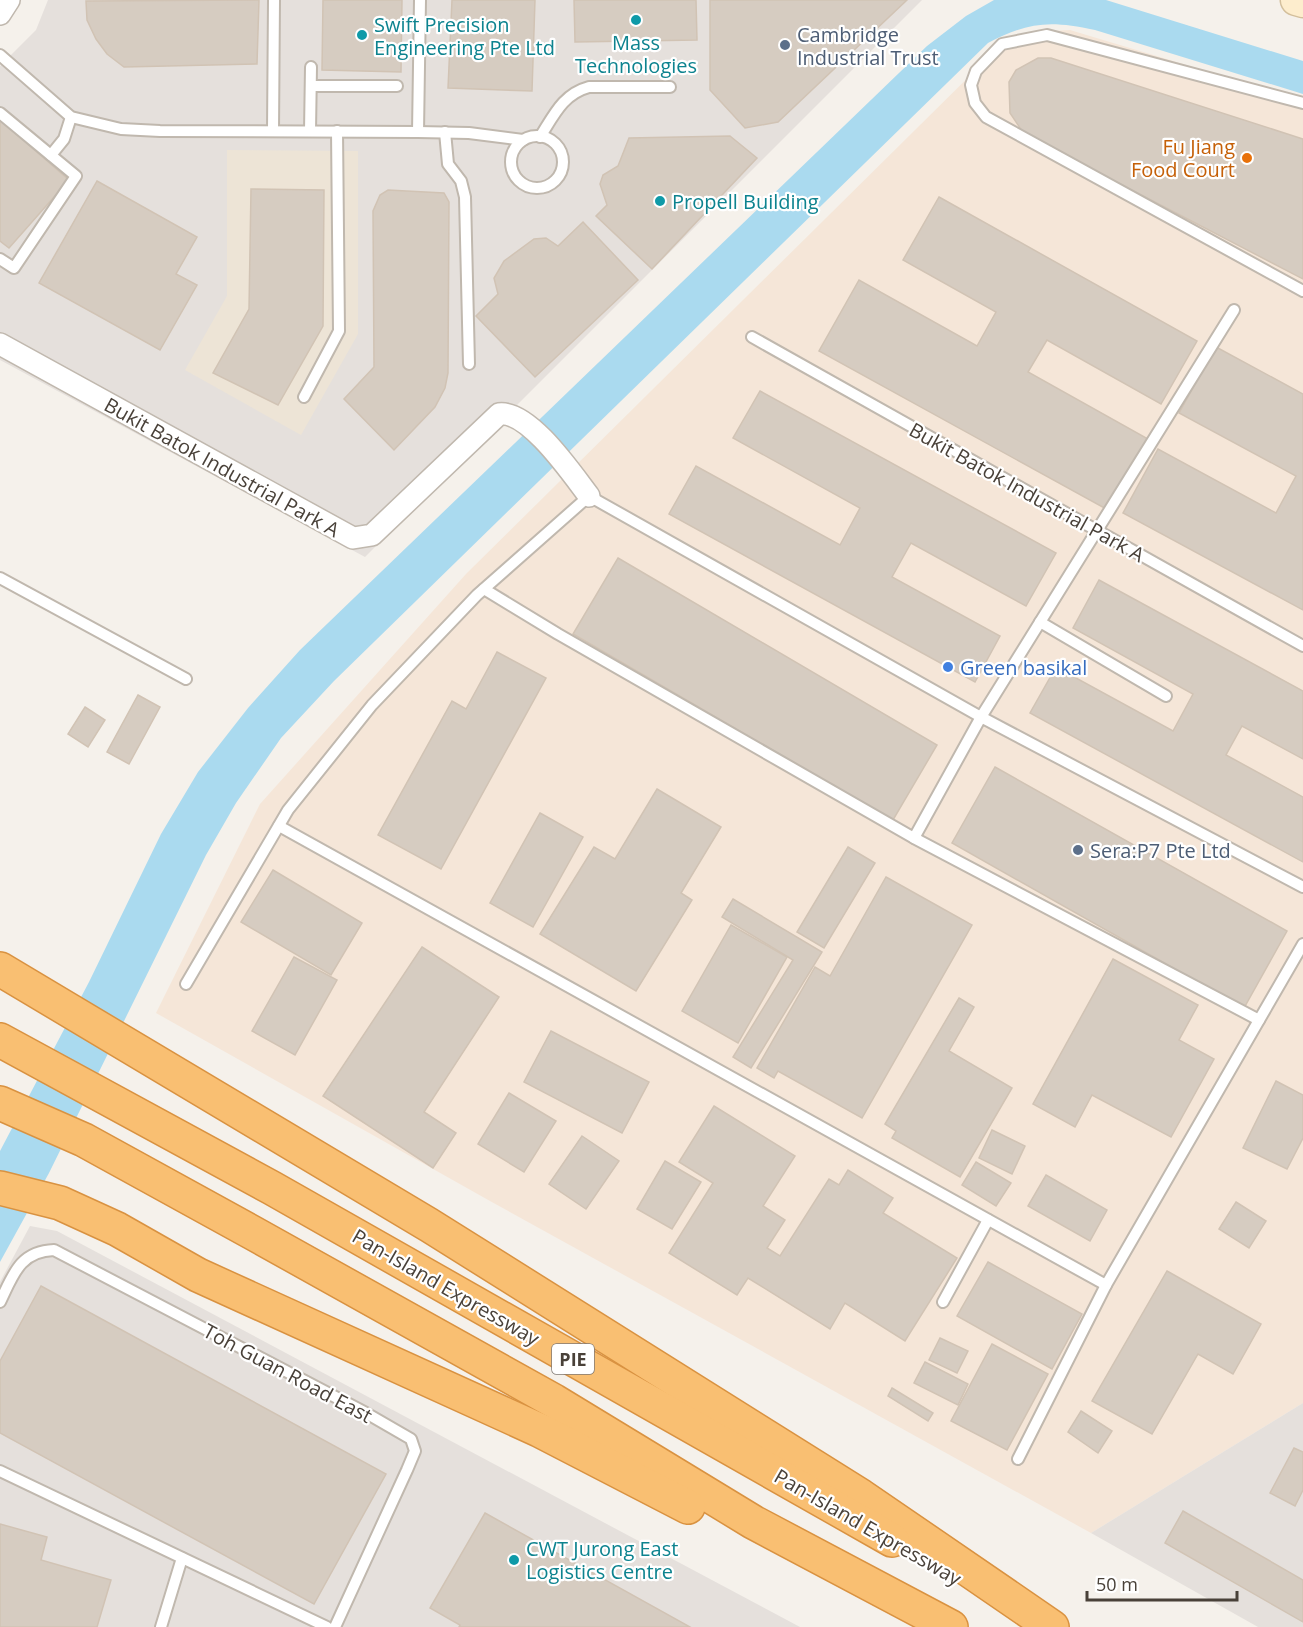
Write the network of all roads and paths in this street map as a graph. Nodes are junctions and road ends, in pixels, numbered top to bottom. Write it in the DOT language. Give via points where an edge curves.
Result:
graph roads {
  1 [pos="9,0"];
  2 [pos="274,0"];
  3 [pos="420,0"];
  4 [pos="1296,0"];
  5 [pos="1303,2"];
  6 [pos="0,14"];
  7 [pos="0,55"];
  8 [pos="311,67"];
  9 [pos="311,86"];
  10 [pos="397,86"];
  11 [pos="670,87"];
  12 [pos="1303,103"];
  13 [pos="0,113"];
  14 [pos="71,117"];
  15 [pos="273,131"];
  16 [pos="310,131"];
  17 [pos="337,131"];
  18 [pos="418,132"];
  19 [pos="445,132"];
  20 [pos="540,137"];
  21 [pos="523,140"];
  22 [pos="51,155"];
  23 [pos="0,259"];
  24 [pos="1303,291"];
  25 [pos="1234,310"];
  26 [pos="752,337"];
  27 [pos="0,344"];
  28 [pos="469,364"];
  29 [pos="303,397"];
  30 [pos="589,496"];
  31 [pos="1096,531"];
  32 [pos="0,578"];
  33 [pos="484,589"];
  34 [pos="1040,622"];
  35 [pos="1303,646"];
  36 [pos="186,679"];
  37 [pos="1166,696"];
  38 [pos="981,717"];
  39 [pos="279,826"];
  40 [pos="914,838"];
  41 [pos="1303,887"];
  42 [pos="1303,944"];
  43 [pos="1299,960"];
  44 [pos="0,969"];
  45 [pos="186,984"];
  46 [pos="1258,1020"];
  47 [pos="0,1040"];
  48 [pos="3,1105"];
  49 [pos="0,1188"];
  50 [pos="988,1220"];
  51 [pos="1106,1285"];
  52 [pos="0,1302"];
  53 [pos="943,1302"];
  54 [pos="1018,1459"];
  55 [pos="0,1471"];
  56 [pos="753,1522"];
  57 [pos="182,1558"];
  58 [pos="161,1627"];
  59 [pos="327,1627"];
  60 [pos="335,1627"];
  61 [pos="951,1627"];
  62 [pos="1046,1627"];
  63 [pos="1052,1627"];
  1 -- 6 [label="street"];
  2 -- 15 [label="lane"];
  3 -- 18 [label="lane"];
  4 -- 5 [label="main road"];
  7 -- 14 [label="lane"];
  8 -- 9 [label="lane"];
  9 -- 10 [label="lane"];
  9 -- 16 [label="lane"];
  11 -- 20 [label="lane" via="578,90 561,103"];
  12 -- 24 [label="lane" via="1047,35 1002,44 976,71 971,85 975,103 986,117"];
  13 -- 22 [label="lane"];
  14 -- 15 [label="lane" via="131,129"];
  14 -- 22 [label="lane" via="64,139"];
  15 -- 16 [label="lane"];
  16 -- 17 [label="lane"];
  17 -- 18 [label="lane"];
  17 -- 29 [label="lane" via="339,331"];
  18 -- 19 [label="lane"];
  19 -- 21 [label="lane"];
  19 -- 28 [label="lane" via="448,164 461,182 465,197"];
  20 -- 21 [label="lane"];
  20 -- 21 [label="lane" via="552,141 559,149 562,168 552,182 539,188 524,185 513,172 512,154"];
  22 -- 23 [label="lane" via="76,176 14,268"];
  25 -- 31 [label="lane"];
  26 -- 31 [label="lane, Bukit Batok Industrial Park A"];
  27 -- 30 [label="street, Bukit Batok Industrial Park A" via="353,538 372,535 495,416 508,414 529,426"];
  30 -- 33 [label="lane"];
  30 -- 38 [label="lane"];
  31 -- 34 [label="lane"];
  31 -- 35 [label="lane, Bukit Batok Industrial Park A"];
  32 -- 36 [label="lane"];
  33 -- 39 [label="lane" via="372,705"];
  33 -- 40 [label="lane"];
  34 -- 37 [label="lane"];
  34 -- 38 [label="lane"];
  38 -- 40 [label="lane"];
  38 -- 41 [label="lane"];
  39 -- 45 [label="lane"];
  39 -- 50 [label="lane"];
  40 -- 46 [label="lane"];
  42 -- 43 [label="lane"];
  43 -- 46 [label="lane"];
  44 -- 63 [label="highway" via="429,1225 861,1496"];
  46 -- 51 [label="lane"];
  47 -- 62 [label="highway, Pan-Island Expressway / PIE" via="272,1188"];
  48 -- 56 [label="highway, PIE" via="84,1140 554,1401"];
  49 -- 56 [label="highway" via="60,1203 117,1229 198,1275 539,1430 699,1513"];
  50 -- 51 [label="lane"];
  50 -- 53 [label="lane"];
  51 -- 54 [label="lane"];
  52 -- 60 [label="lane, Toh Guan Road East" via="16,1268 39,1250 54,1250 411,1439 415,1451"];
  55 -- 57 [label="lane"];
  56 -- 61 [label="highway, PIE"];
  57 -- 58 [label="lane"];
  57 -- 59 [label="lane"];
}
